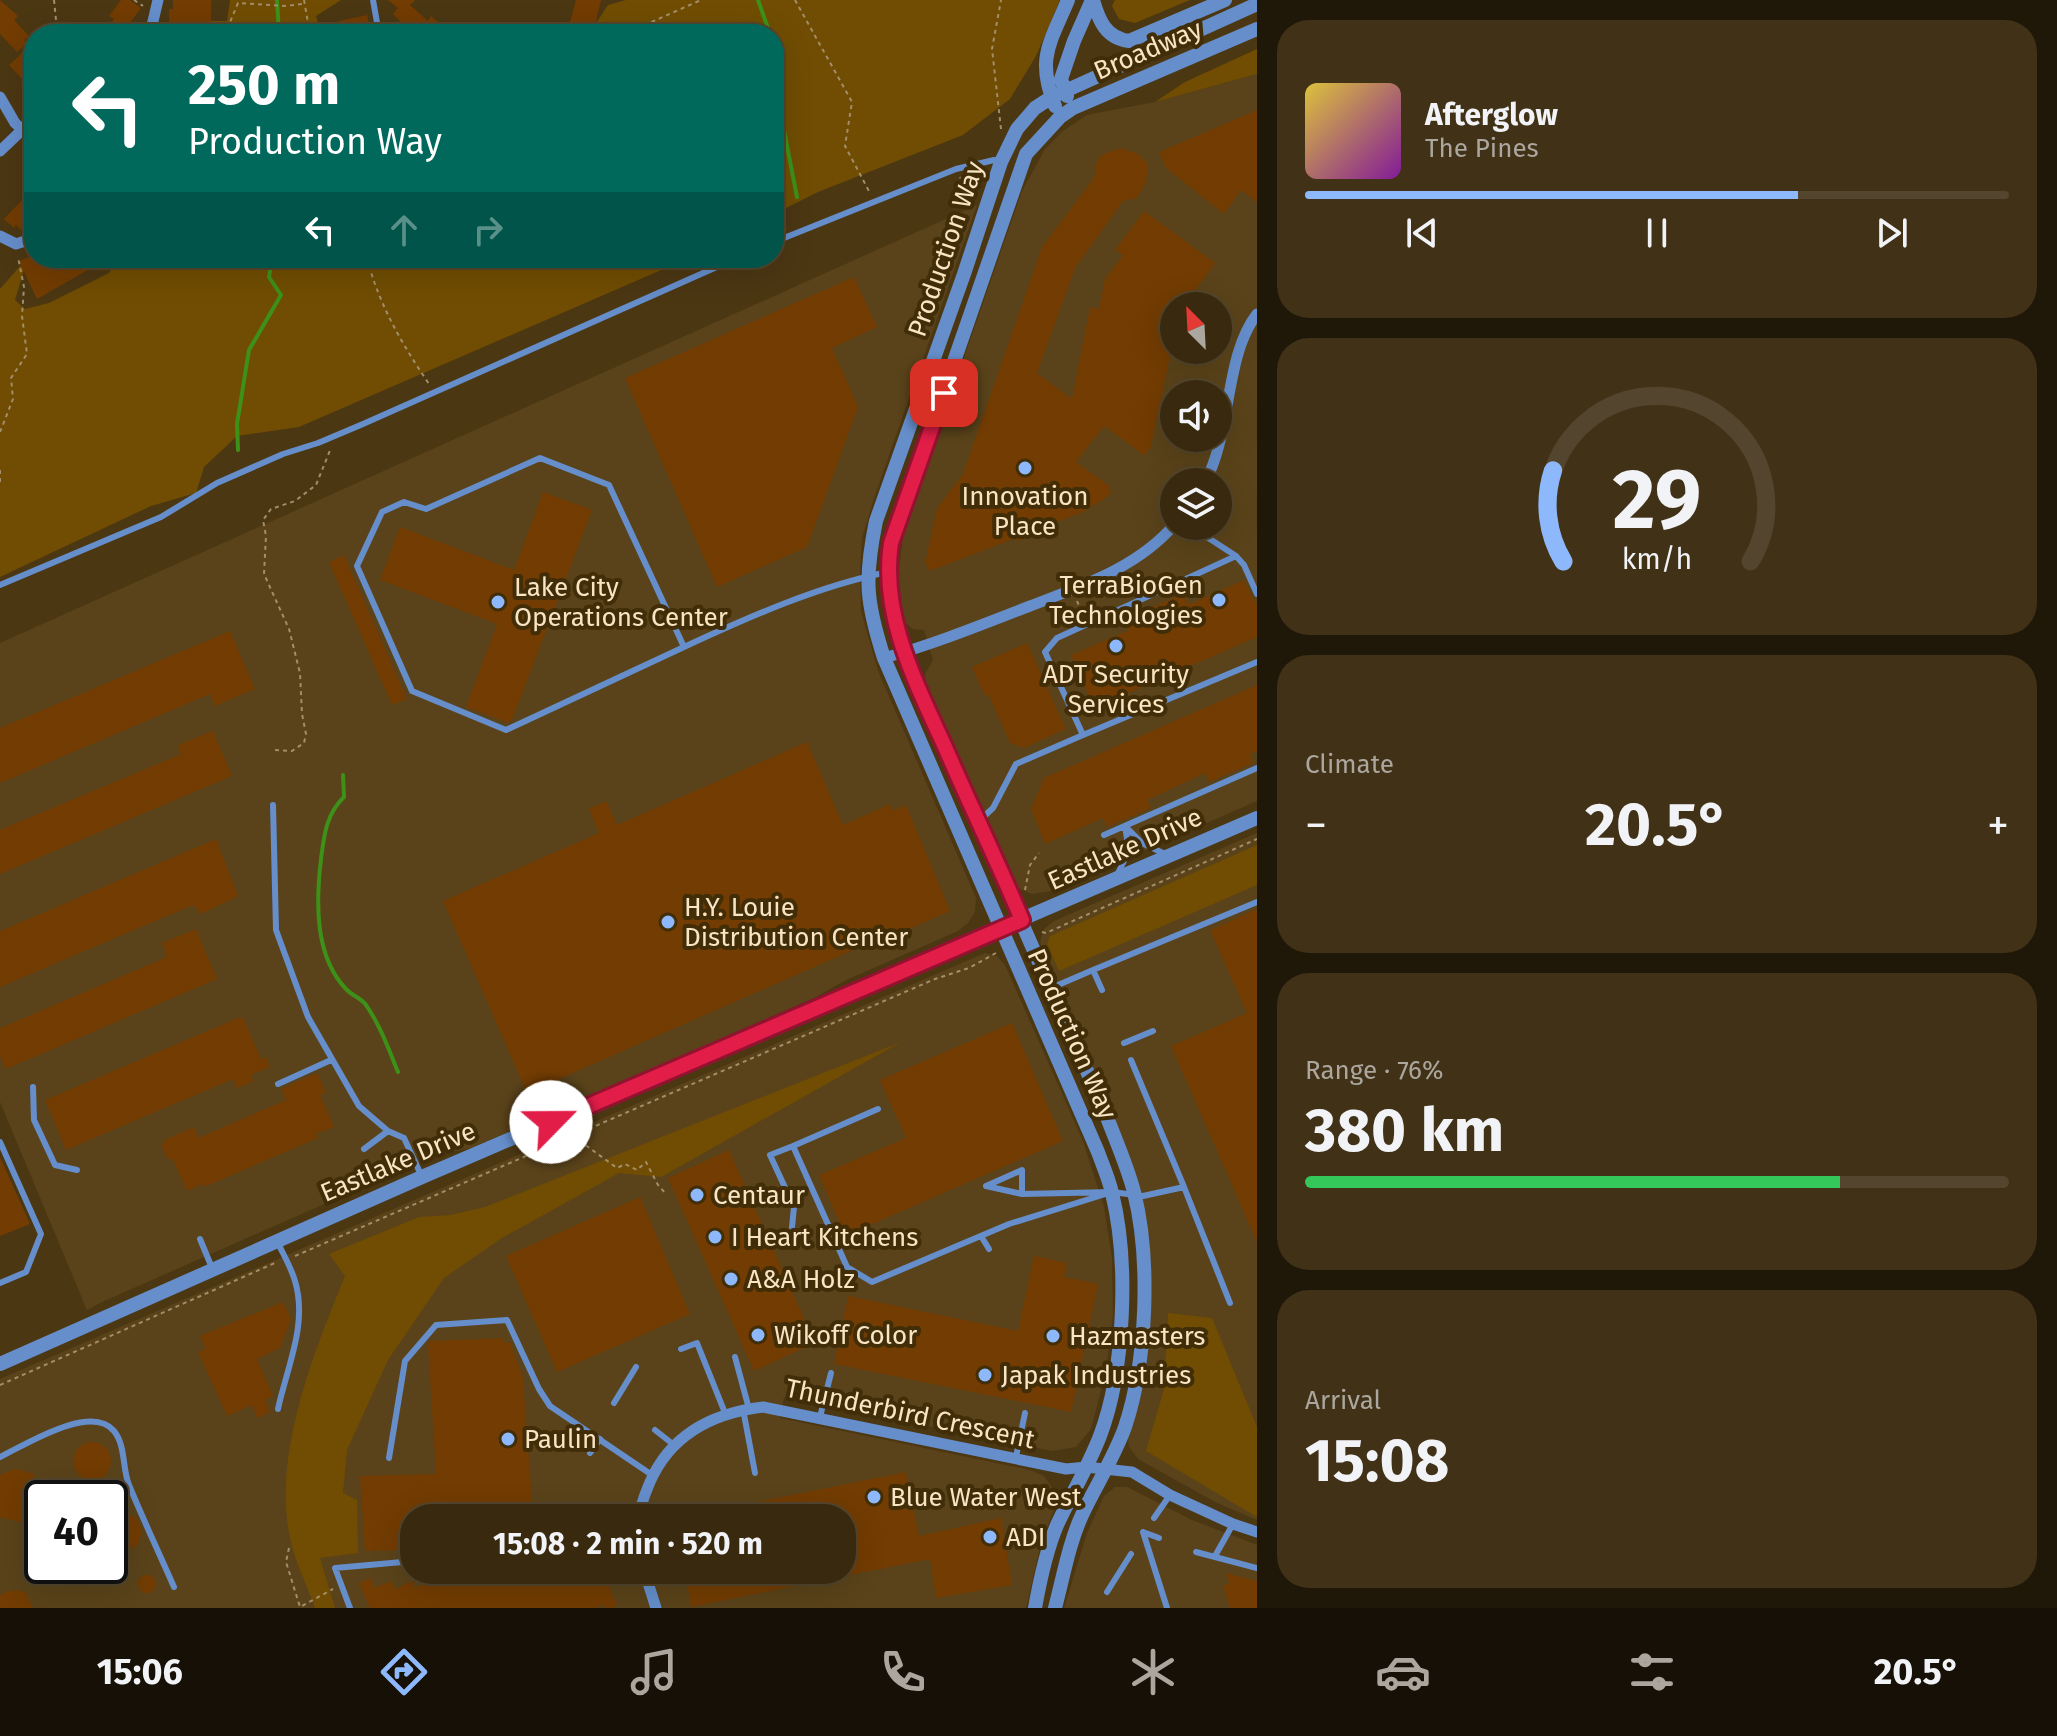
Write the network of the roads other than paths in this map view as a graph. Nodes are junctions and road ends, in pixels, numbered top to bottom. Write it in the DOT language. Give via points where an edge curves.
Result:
graph roads {
  1 [pos="158,0"];
  2 [pos="373,0"];
  3 [pos="1068,0"];
  4 [pos="1093,0"];
  5 [pos="1225,0"];
  6 [pos="1257,4"];
  7 [pos="152,24"];
  8 [pos="377,24"];
  9 [pos="1257,29"];
  10 [pos="1058,94"];
  11 [pos="0,97"];
  12 [pos="1067,113"];
  13 [pos="22,130"];
  14 [pos="0,151"];
  15 [pos="1001,162"];
  16 [pos="0,236"];
  17 [pos="784,238"];
  18 [pos="24,241"];
  19 [pos="714,268"];
  20 [pos="1257,314"];
  21 [pos="1210,468"];
  22 [pos="1160,538"];
  23 [pos="1211,540"];
  24 [pos="1236,556"];
  25 [pos="888,572"];
  26 [pos="866,576"];
  27 [pos="0,585"];
  28 [pos="1257,594"];
  29 [pos="684,647"];
  30 [pos="903,653"];
  31 [pos="884,658"];
  32 [pos="1257,662"];
  33 [pos="1083,735"];
  34 [pos="1257,768"];
  35 [pos="273,805"];
  36 [pos="1257,818"];
  37 [pos="978,822"];
  38 [pos="1125,826"];
  39 [pos="1104,835"];
  40 [pos="1170,856"];
  41 [pos="1115,880"];
  42 [pos="1257,902"];
  43 [pos="1022,920"];
  44 [pos="1001,929"];
  45 [pos="1093,970"];
  46 [pos="1051,988"];
  47 [pos="1102,990"];
  48 [pos="1153,1031"];
  49 [pos="1124,1043"];
  50 [pos="331,1060"];
  51 [pos="1131,1060"];
  52 [pos="278,1084"];
  53 [pos="33,1087"];
  54 [pos="878,1109"];
  55 [pos="388,1131"];
  56 [pos="0,1142"];
  57 [pos="793,1146"];
  58 [pos="364,1149"];
  59 [pos="77,1170"];
  60 [pos="422,1177"];
  61 [pos="1184,1187"];
  62 [pos="1112,1192"];
  63 [pos="1022,1194"];
  64 [pos="1135,1195"];
  65 [pos="792,1227"];
  66 [pos="981,1236"];
  67 [pos="200,1239"];
  68 [pos="277,1241"];
  69 [pos="989,1249"];
  70 [pos="213,1270"];
  71 [pos="0,1283"];
  72 [pos="1230,1303"];
  73 [pos="681,1349"];
  74 [pos="735,1357"];
  75 [pos="0,1364"];
  76 [pos="636,1367"];
  77 [pos="831,1373"];
  78 [pos="614,1403"];
  79 [pos="278,1409"];
  80 [pos="746,1409"];
  81 [pos="725,1413"];
  82 [pos="1025,1413"];
  83 [pos="820,1417"];
  84 [pos="655,1430"];
  85 [pos="600,1439"];
  86 [pos="674,1445"];
  87 [pos="590,1453"];
  88 [pos="0,1457"];
  89 [pos="1016,1457"];
  90 [pos="389,1458"];
  91 [pos="1086,1467"];
  92 [pos="1107,1469"];
  93 [pos="755,1473"];
  94 [pos="652,1475"];
  95 [pos="1170,1495"];
  96 [pos="643,1504"];
  97 [pos="1154,1518"];
  98 [pos="1233,1524"];
  99 [pos="1257,1532"];
  100 [pos="1159,1538"];
  101 [pos="1196,1552"];
  102 [pos="1131,1554"];
  103 [pos="1215,1556"];
  104 [pos="400,1562"];
  105 [pos="1257,1568"];
  106 [pos="648,1584"];
  107 [pos="174,1587"];
  108 [pos="1107,1592"];
  109 [pos="350,1608"];
  110 [pos="656,1608"];
  111 [pos="1035,1608"];
  112 [pos="1055,1608"];
  113 [pos="1167,1608"];
  1 -- 7 [label="street"];
  2 -- 8 [label="lane"];
  3 -- 10 [label="street" via="1046,55 1046,79"];
  4 -- 5 [label="street" via="1108,32 1129,41"];
  4 -- 10 [label="street"];
  6 -- 10 [label="street, Broadway"];
  9 -- 12 [label="street, Broadway"];
  10 -- 12 [label="street"];
  10 -- 15 [label="street, Production Way" via="1035,108 1017,129"];
  11 -- 13 [label="street"];
  12 -- 25 [label="street, Production Way" via="1026,154 891,543"];
  13 -- 14 [label="street"];
  15 -- 17 [label="lane" via="956,169"];
  15 -- 26 [label="street, Production Way" via="876,521"];
  16 -- 18 [label="street" via="16,244"];
  19 -- 27 [label="lane" via="217,483 161,517"];
  20 -- 21 [label="street" via="1241,345"];
  22 -- 30 [label="street" via="1098,578"];
  23 -- 24 [label="lane"];
  24 -- 28 [label="lane"];
  24 -- 33 [label="lane" via="1057,638 1045,652"];
  25 -- 26 [label="lane"];
  25 -- 30 [label="street, Production Way"];
  26 -- 29 [label="lane" via="737,622"];
  26 -- 31 [label="street, Production Way"];
  29 -- 29 [label="lane" via="609,485 540,458 426,509 404,502 382,512 357,566 412,691 506,730"];
  30 -- 31 [label="street"];
  30 -- 37 [label="street, Production Way"];
  31 -- 44 [label="street, Production Way"];
  32 -- 33 [label="lane"];
  33 -- 37 [label="lane" via="1016,764 993,808"];
  34 -- 38 [label="lane"];
  35 -- 50 [label="lane" via="276,930 308,1017"];
  36 -- 40 [label="street, Eastlake Drive"];
  37 -- 43 [label="street, Production Way"];
  38 -- 39 [label="lane"];
  38 -- 40 [label="lane" via="1142,843"];
  38 -- 41 [label="lane" via="1129,851"];
  40 -- 41 [label="street, Eastlake Drive"];
  41 -- 43 [label="street, Eastlake Drive"];
  42 -- 45 [label="lane"];
  43 -- 44 [label="street, Eastlake Drive"];
  43 -- 46 [label="street, Production Way"];
  44 -- 60 [label="street, Eastlake Drive"];
  44 -- 62 [label="street, Production Way"];
  45 -- 46 [label="lane"];
  45 -- 47 [label="lane"];
  46 -- 64 [label="street, Production Way"];
  48 -- 49 [label="lane"];
  50 -- 52 [label="lane"];
  50 -- 55 [label="lane" via="359,1106"];
  51 -- 61 [label="lane"];
  53 -- 59 [label="lane" via="34,1120 55,1165"];
  54 -- 57 [label="lane"];
  55 -- 58 [label="lane"];
  55 -- 60 [label="lane" via="404,1138"];
  56 -- 71 [label="lane" via="41,1234 26,1272"];
  57 -- 65 [label="lane" via="770,1155 794,1207"];
  57 -- 66 [label="lane" via="847,1267 872,1282"];
  60 -- 68 [label="street, Eastlake Drive"];
  61 -- 64 [label="lane"];
  61 -- 72 [label="lane"];
  62 -- 63 [label="lane"];
  62 -- 64 [label="lane"];
  62 -- 66 [label="lane"];
  62 -- 91 [label="street, Production Way" via="1122,1301 1118,1367 1101,1434"];
  63 -- 63 [label="lane" via="998,1189 986,1186 1022,1170"];
  64 -- 92 [label="street, Production Way" via="1142,1247 1140,1364 1124,1429"];
  66 -- 69 [label="lane"];
  67 -- 70 [label="lane"];
  68 -- 70 [label="street, Eastlake Drive"];
  68 -- 79 [label="lane" via="295,1280 300,1307"];
  70 -- 75 [label="street, Eastlake Drive"];
  73 -- 81 [label="lane" via="697,1343"];
  74 -- 80 [label="lane"];
  76 -- 78 [label="lane"];
  77 -- 83 [label="lane"];
  80 -- 81 [label="street, Thunderbird Crescent"];
  80 -- 83 [label="street, Thunderbird Crescent" via="774,1407"];
  80 -- 93 [label="lane"];
  81 -- 86 [label="street, Thunderbird Crescent" via="687,1432"];
  82 -- 89 [label="lane"];
  83 -- 89 [label="street, Thunderbird Crescent"];
  84 -- 86 [label="lane"];
  85 -- 87 [label="lane"];
  85 -- 90 [label="lane" via="550,1406 507,1320 436,1325 405,1361"];
  85 -- 94 [label="lane"];
  86 -- 94 [label="street, Thunderbird Crescent"];
  88 -- 107 [label="lane" via="81,1421 101,1421 120,1442 129,1484"];
  89 -- 91 [label="street, Thunderbird Crescent" via="1066,1469"];
  91 -- 92 [label="street, Thunderbird Crescent"];
  91 -- 111 [label="street, Production Way" via="1057,1526"];
  92 -- 95 [label="street, Thunderbird Crescent" via="1132,1472"];
  92 -- 112 [label="street, Production Way" via="1081,1517"];
  94 -- 96 [label="street, Thunderbird Crescent"];
  95 -- 97 [label="lane"];
  95 -- 98 [label="street, Thunderbird Crescent"];
  98 -- 99 [label="street, Thunderbird Crescent"];
  98 -- 103 [label="lane"];
  100 -- 113 [label="lane" via="1143,1532"];
  101 -- 103 [label="lane"];
  102 -- 108 [label="lane"];
  103 -- 105 [label="lane"];
  104 -- 109 [label="lane" via="335,1568"];
  106 -- 110 [label="street"];
}
